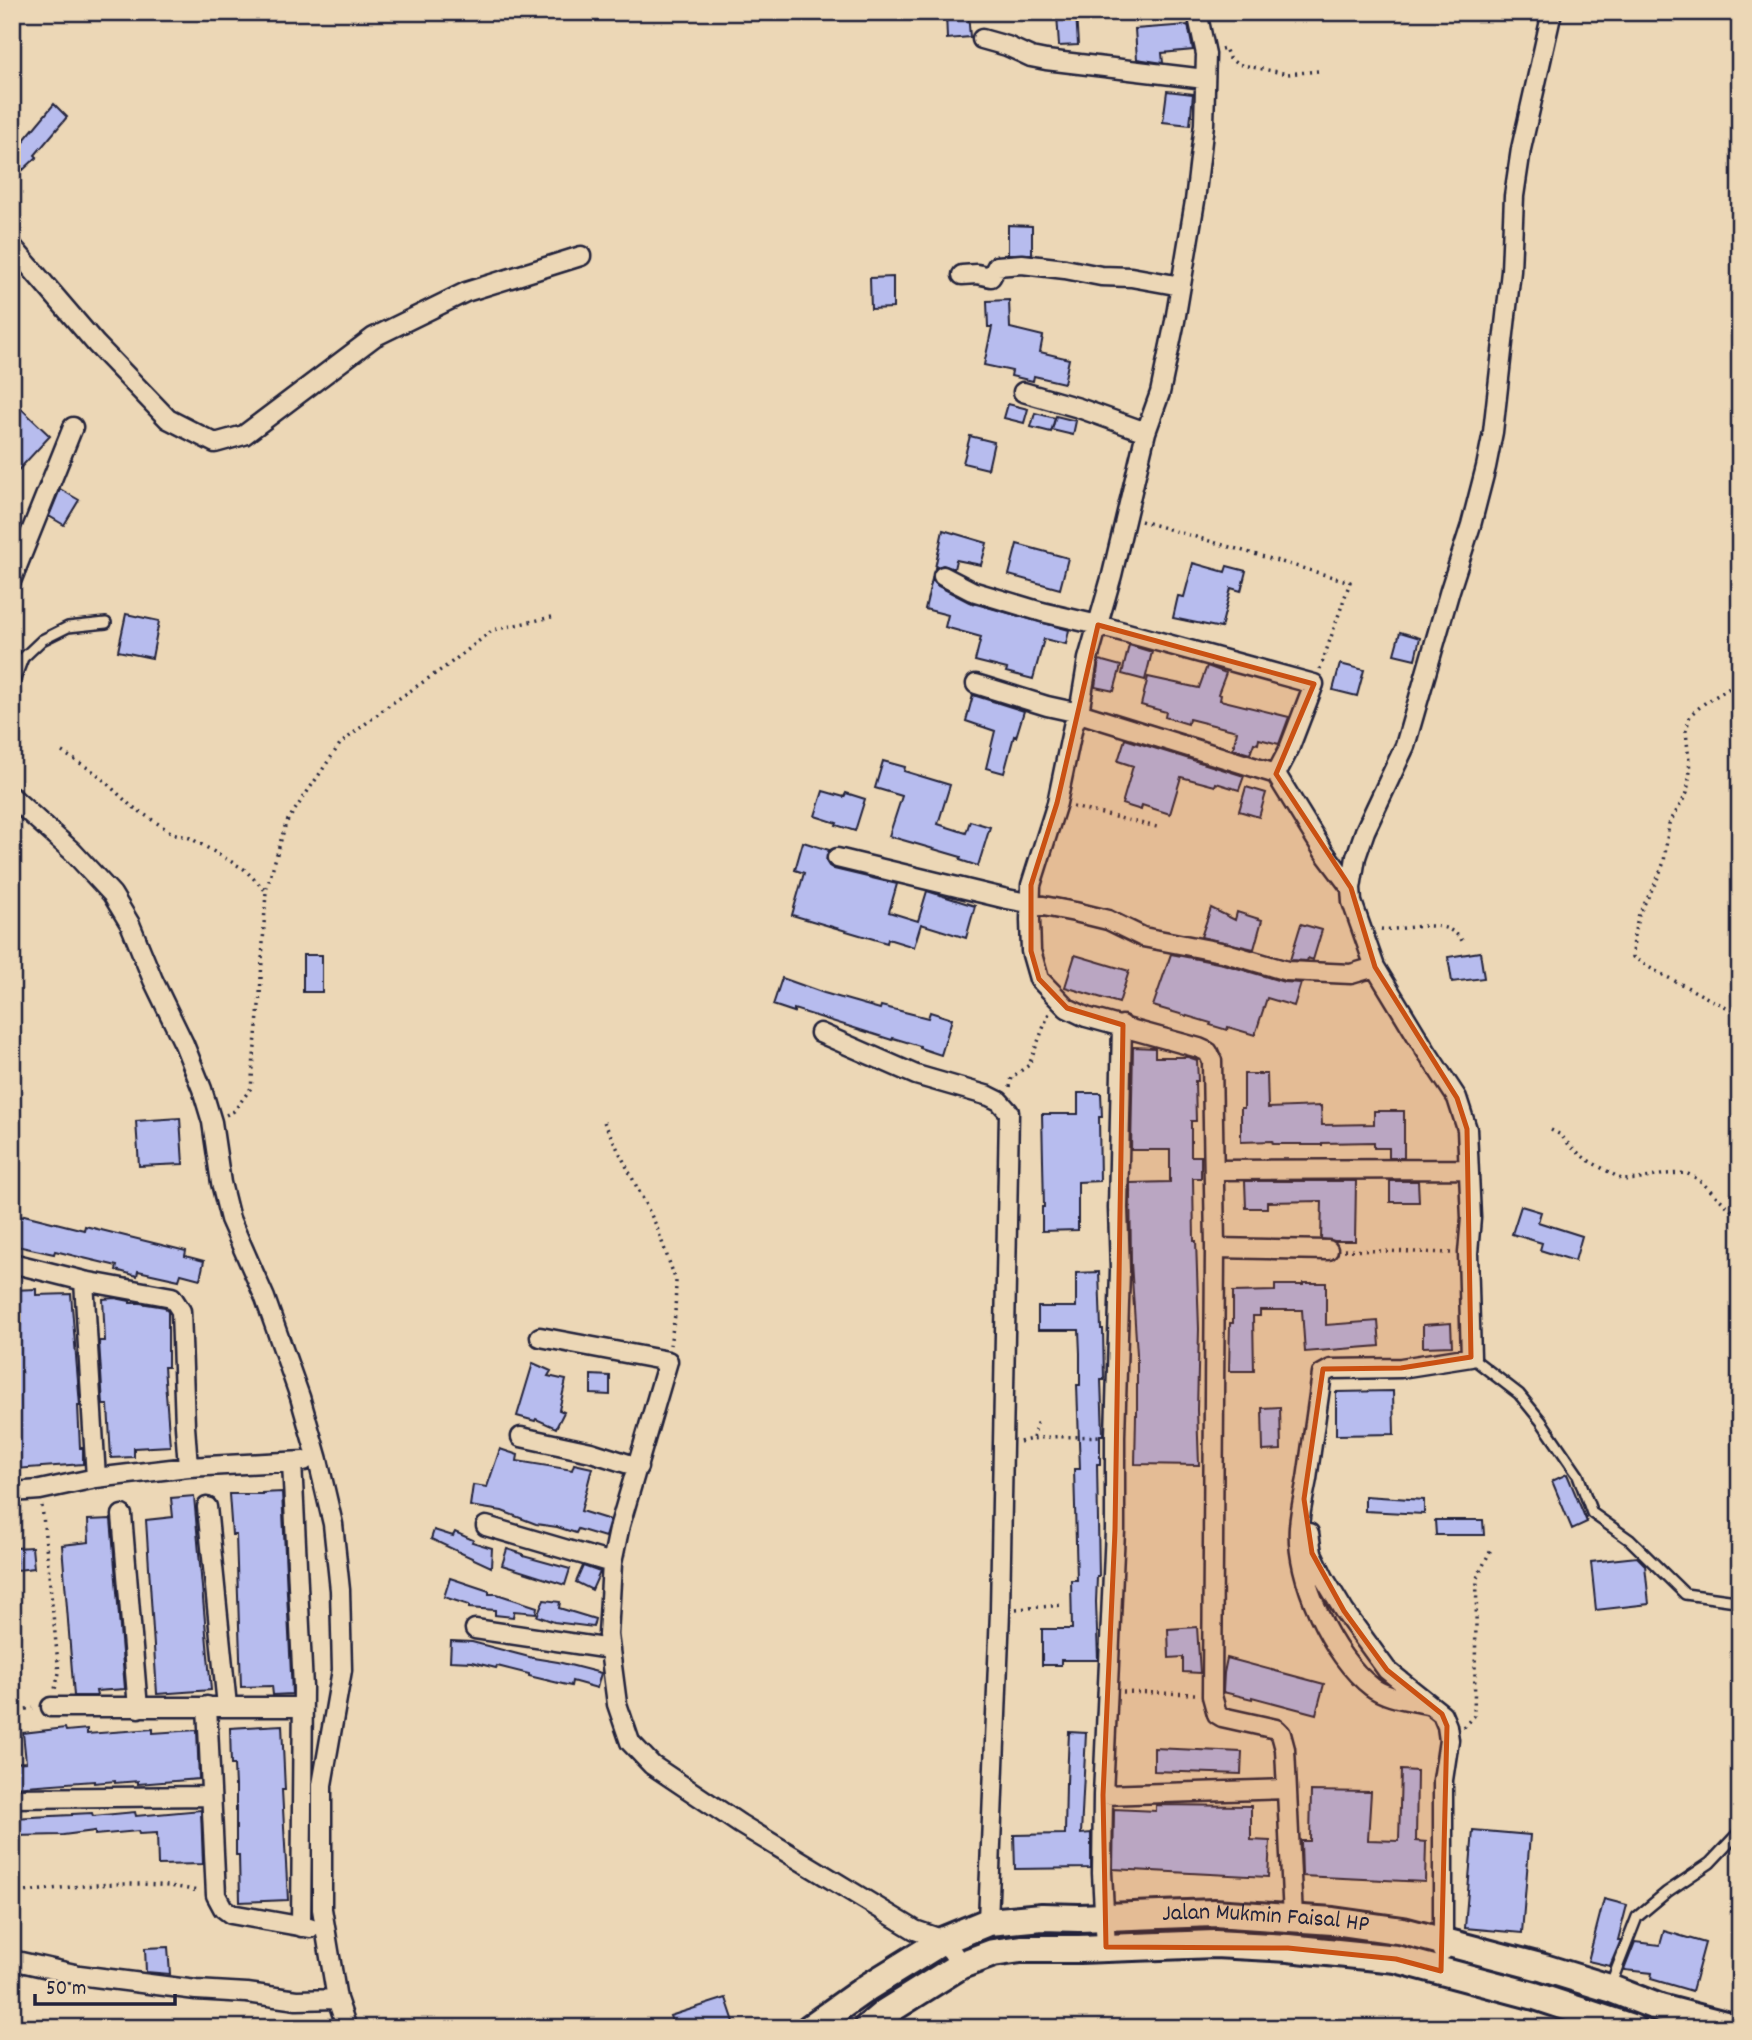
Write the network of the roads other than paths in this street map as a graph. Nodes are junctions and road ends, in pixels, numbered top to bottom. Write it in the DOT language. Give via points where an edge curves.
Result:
graph roads {
  1 [pos="1197,12"];
  2 [pos="1552,12"];
  3 [pos="982,39"];
  4 [pos="1205,79"];
  5 [pos="12,246"];
  6 [pos="581,256"];
  7 [pos="962,275"];
  8 [pos="1181,286"];
  9 [pos="1023,392"];
  10 [pos="73,426"];
  11 [pos="1146,432"];
  12 [pos="943,576"];
  13 [pos="12,579"];
  14 [pos="106,622"];
  15 [pos="1098,625"];
  16 [pos="976,684"];
  17 [pos="12,687"];
  18 [pos="1079,713"];
  19 [pos="1276,774"];
  20 [pos="12,797"];
  21 [pos="837,858"];
  22 [pos="1351,888"];
  23 [pos="1031,903"];
  24 [pos="1375,967"];
  25 [pos="1122,1025"];
  26 [pos="820,1033"];
  27 [pos="1468,1169"];
  28 [pos="1214,1170"];
  29 [pos="1215,1248"];
  30 [pos="1328,1250"];
  31 [pos="12,1264"];
  32 [pos="84,1281"];
  33 [pos="540,1338"];
  34 [pos="1471,1357"];
  35 [pos="521,1437"];
  36 [pos="318,1460"];
  37 [pos="292,1462"];
  38 [pos="188,1467"];
  39 [pos="638,1467"];
  40 [pos="96,1478"];
  41 [pos="12,1492"];
  42 [pos="1304,1499"];
  43 [pos="207,1507"];
  44 [pos="122,1515"];
  45 [pos="486,1526"];
  46 [pos="612,1563"];
  47 [pos="1740,1598"];
  48 [pos="475,1629"];
  49 [pos="610,1649"];
  50 [pos="1427,1704"];
  51 [pos="207,1706"];
  52 [pos="227,1706"];
  53 [pos="51,1707"];
  54 [pos="302,1707"];
  55 [pos="138,1708"];
  56 [pos="1285,1789"];
  57 [pos="210,1796"];
  58 [pos="1103,1796"];
  59 [pos="12,1798"];
  60 [pos="1740,1831"];
  61 [pos="1104,1916"];
  62 [pos="1293,1918"];
  63 [pos="988,1922"];
  64 [pos="301,1927"];
  65 [pos="325,1930"];
  66 [pos="944,1940"];
  67 [pos="1444,1942"];
  68 [pos="1106,1947"];
  69 [pos="12,1960"];
  70 [pos="961,1965"];
  71 [pos="1441,1971"];
  72 [pos="1609,1988"];
  73 [pos="337,1999"];
  74 [pos="348,2028"];
  75 [pos="810,2028"];
  76 [pos="867,2028"];
  77 [pos="1632,2028"];
  78 [pos="1737,2028"];
  1 -- 4 [label="street" via="1206,54"];
  2 -- 22 [label="street" via="1514,196 1510,284 1486,467 1405,746 1365,831"];
  3 -- 4 [label="street" via="1046,60"];
  4 -- 8 [label="street" via="1204,124"];
  5 -- 6 [label="street" via="168,419 215,443 244,435 374,337 466,292"];
  7 -- 8 [label="street" via="991,277 997,266 1022,264"];
  8 -- 11 [label="street" via="1160,393"];
  9 -- 11 [label="street"];
  10 -- 13 [label="street"];
  11 -- 15 [label="street"];
  12 -- 15 [label="street" via="972,591"];
  14 -- 17 [label="lane" via="68,627 41,640 23,658"];
  15 -- 18 [label="street"];
  15 -- 19 [label="street" via="1314,684"];
  16 -- 18 [label="street"];
  18 -- 19 [label="street"];
  18 -- 23 [label="street" via="1031,885"];
  19 -- 22 [label="street"];
  20 -- 36 [label="street" via="112,894 130,924 184,1044 212,1122 230,1219 270,1311"];
  21 -- 23 [label="street"];
  22 -- 24 [label="street"];
  23 -- 24 [label="street" via="1108,920 1143,937 1226,953 1287,971 1351,974"];
  23 -- 25 [label="street" via="1031,951 1039,979 1066,1008"];
  24 -- 27 [label="street" via="1457,1098 1467,1129"];
  25 -- 28 [label="street" via="1208,1052 1212,1061"];
  25 -- 58 [label="street" via="1115,1530"];
  26 -- 63 [label="street" via="916,1075 989,1096 1009,1112 1000,1611"];
  27 -- 28 [label="street"];
  27 -- 34 [label="street"];
  28 -- 29 [label="street"];
  29 -- 30 [label="street"];
  29 -- 56 [label="street" via="1212,1696 1222,1717 1281,1734"];
  31 -- 32 [label="street"];
  32 -- 38 [label="street" via="177,1301"];
  32 -- 40 [label="street"];
  33 -- 39 [label="street" via="668,1361"];
  34 -- 42 [label="street" via="1401,1368 1331,1369 1322,1374"];
  34 -- 47 [label="lane" via="1519,1394 1541,1421 1578,1475 1592,1513 1630,1539 1685,1594"];
  35 -- 39 [label="street"];
  36 -- 37 [label="street"];
  36 -- 65 [label="street" via="333,1524 342,1670 322,1785"];
  37 -- 38 [label="street"];
  37 -- 54 [label="street"];
  38 -- 40 [label="street"];
  39 -- 46 [label="street"];
  40 -- 41 [label="street"];
  42 -- 50 [label="street" via="1312,1553 1338,1600 1387,1670"];
  42 -- 50 [label="street" via="1298,1528 1301,1561 1325,1627 1347,1664 1373,1689"];
  43 -- 52 [label="street"];
  44 -- 55 [label="street"];
  45 -- 46 [label="street"];
  46 -- 49 [label="street"];
  48 -- 49 [label="street"];
  49 -- 66 [label="street" via="617,1704 630,1742 652,1765 838,1884 915,1930"];
  50 -- 67 [label="street" via="1442,1714 1449,1740 1443,1780"];
  51 -- 52 [label="street"];
  51 -- 55 [label="street"];
  51 -- 57 [label="street"];
  52 -- 54 [label="street"];
  53 -- 55 [label="street"];
  54 -- 64 [label="street"];
  56 -- 58 [label="street"];
  56 -- 62 [label="street"];
  57 -- 59 [label="street"];
  57 -- 64 [label="street" via="216,1895 223,1908 231,1914"];
  58 -- 61 [label="street"];
  60 -- 72 [label="lane" via="1710,1863 1637,1917"];
  61 -- 62 [label="street, Jalan Mukmin Faisal HP" via="1214,1913"];
  61 -- 63 [label="street, Jalan Mukmin Faisal HP"];
  61 -- 68 [label="street"];
  62 -- 67 [label="street, Jalan Mukmin Faisal HP" via="1403,1931"];
  63 -- 66 [label="street, Jalan Mukmin Faisal HP"];
  64 -- 65 [label="street"];
  65 -- 73 [label="street"];
  66 -- 70 [label="street"];
  66 -- 75 [label="street, Jalan Mukmin Faisal HP"];
  67 -- 71 [label="street"];
  67 -- 72 [label="street, Jalan Mukmin Faisal HP"];
  68 -- 70 [label="street, Jalan Mukmin Faisal HP" via="1021,1949"];
  68 -- 71 [label="street, Jalan Mukmin Faisal HP" via="1215,1944 1288,1948 1396,1959"];
  69 -- 73 [label="street" via="79,1975 196,1990 297,2000"];
  70 -- 76 [label="street, Jalan Mukmin Faisal HP"];
  71 -- 77 [label="street, Jalan Mukmin Faisal HP"];
  72 -- 78 [label="street, Jalan Mukmin Faisal HP" via="1660,2008"];
  73 -- 74 [label="street"];
}
